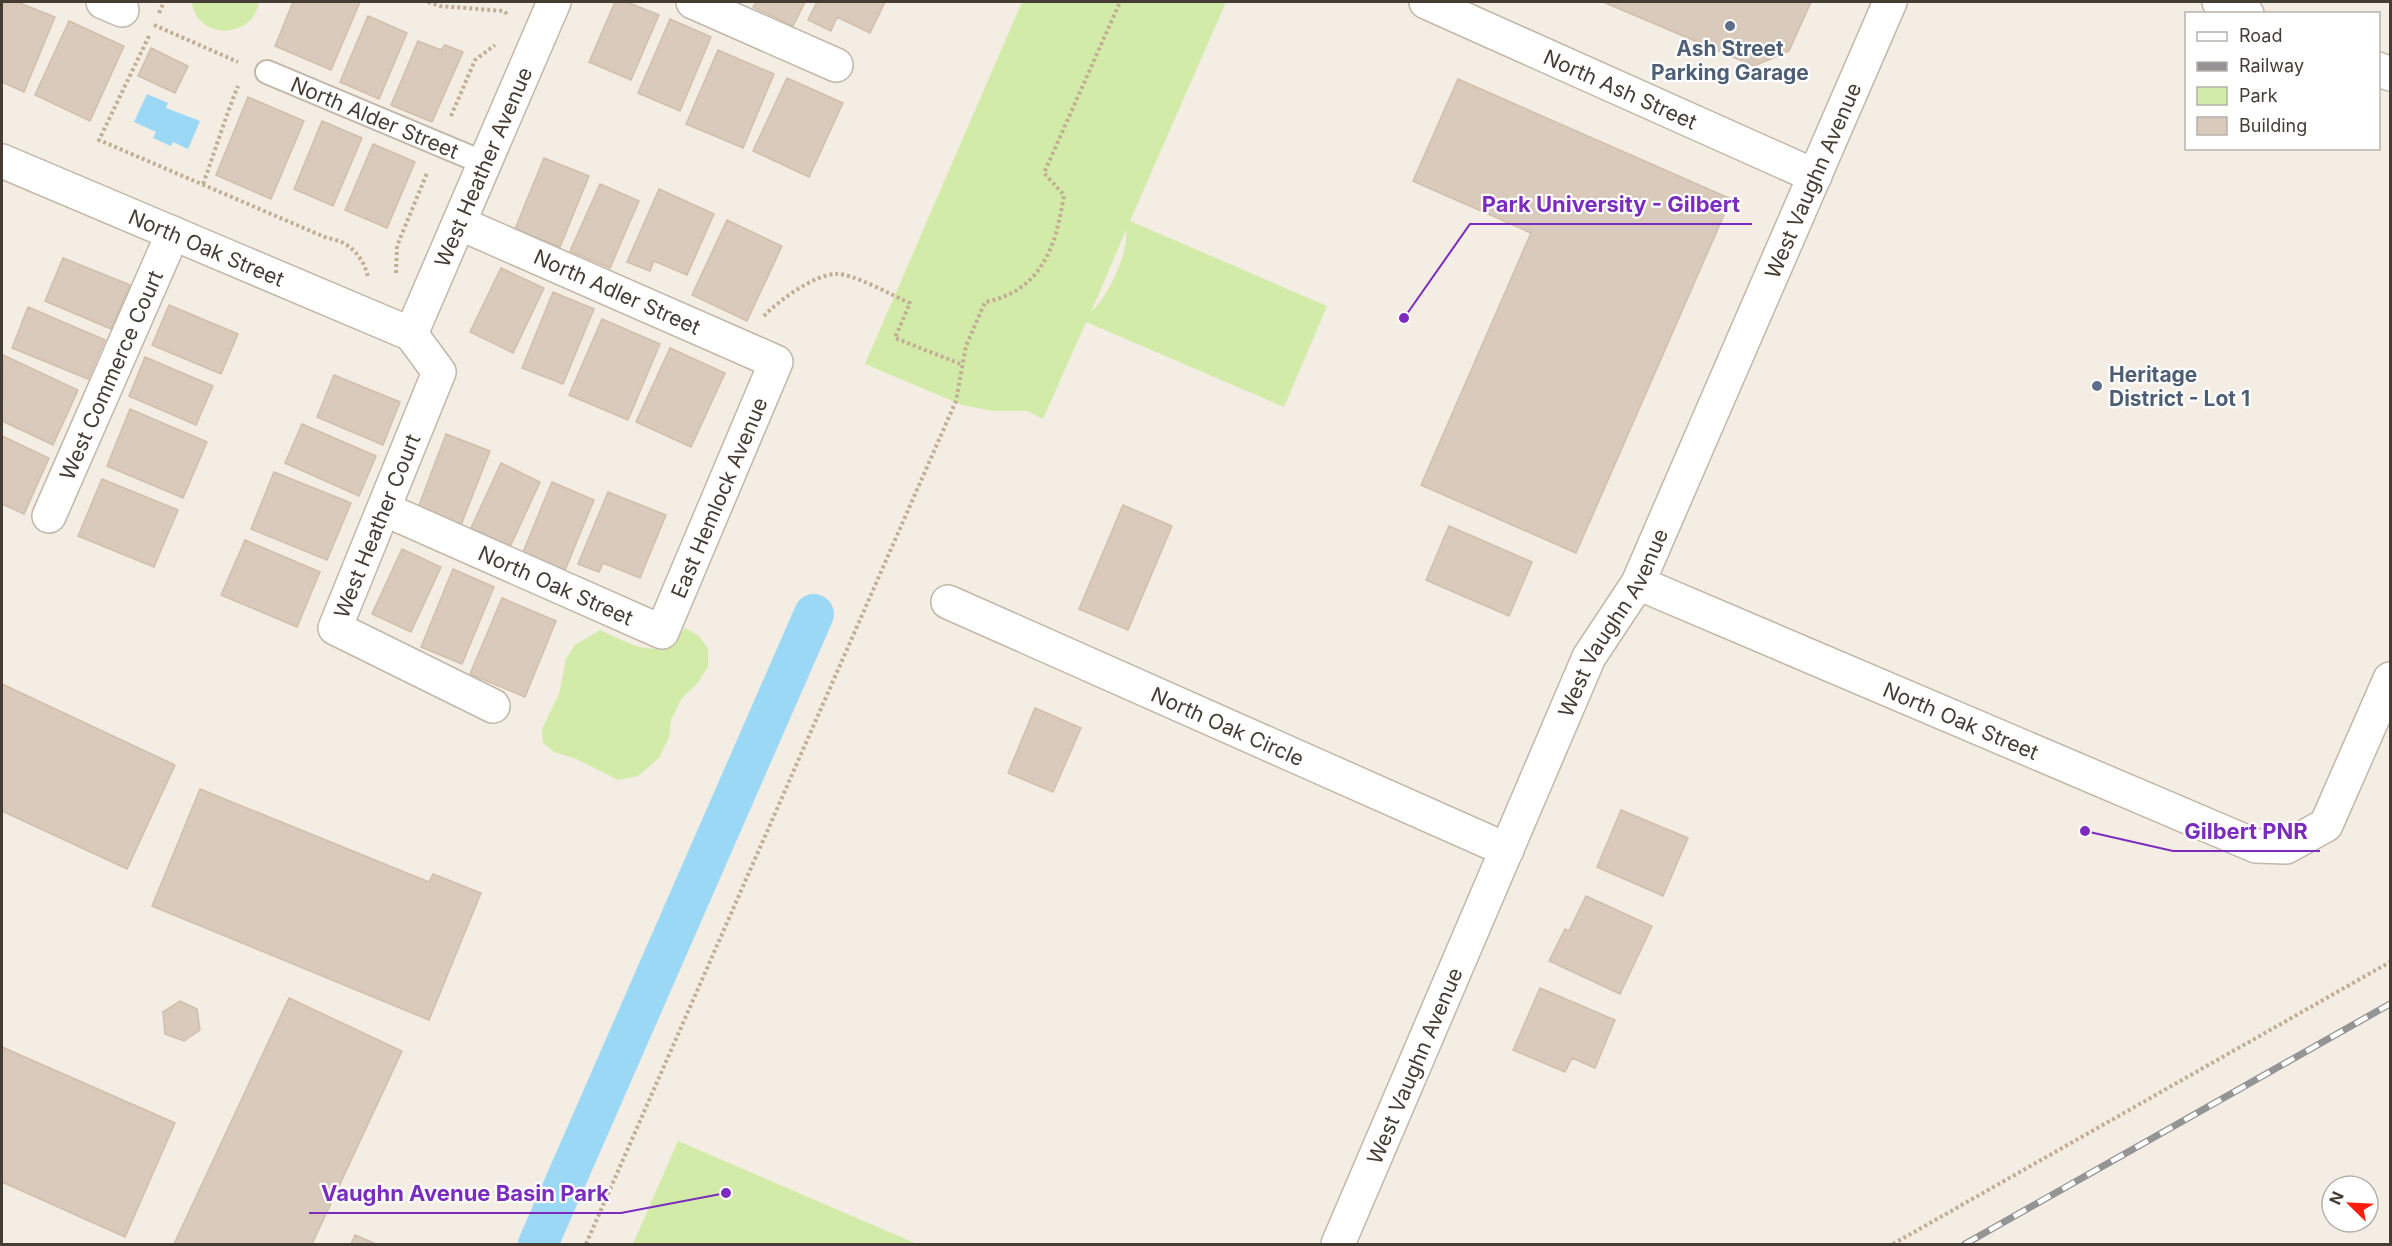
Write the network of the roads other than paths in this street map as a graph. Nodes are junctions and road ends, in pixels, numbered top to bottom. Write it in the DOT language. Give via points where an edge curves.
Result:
graph roads {
  1 [pos="554,2"];
  2 [pos="693,2"];
  3 [pos="1426,2"];
  4 [pos="1890,2"];
  5 [pos="2219,2"];
  6 [pos="2242,12"];
  7 [pos="836,65"];
  8 [pos="256,69"];
  9 [pos="2,161"];
  10 [pos="484,163"];
  11 [pos="1815,176"];
  12 [pos="459,223"];
  13 [pos="172,233"];
  14 [pos="411,334"];
  15 [pos="776,362"];
  16 [pos="384,509"];
  17 [pos="49,516"];
  18 [pos="1638,583"];
  19 [pos="948,602"];
  20 [pos="662,632"];
  21 [pos="2391,679"];
  22 [pos="493,706"];
  23 [pos="1508,850"];
  24 [pos="1338,1245"];
  1 -- 10 [label="street, West Heather Avenue"];
  2 -- 7 [label="street"];
  3 -- 11 [label="street, North Ash Street"];
  4 -- 11 [label="street, West Vaughn Avenue"];
  5 -- 6 [label="street"];
  8 -- 10 [label="lane, North Alder Street"];
  9 -- 13 [label="street, North Oak Street"];
  10 -- 12 [label="street, West Heather Avenue"];
  11 -- 18 [label="street, West Vaughn Avenue"];
  12 -- 14 [label="street, West Heather Avenue"];
  12 -- 15 [label="street, North Adler Street"];
  13 -- 14 [label="street, North Oak Street"];
  13 -- 17 [label="street, West Commerce Court"];
  14 -- 16 [label="street, West Heather Court" via="439,372"];
  15 -- 20 [label="street, East Hemlock Avenue"];
  16 -- 20 [label="street, North Oak Street"];
  16 -- 22 [label="street, West Heather Court" via="335,628"];
  18 -- 21 [label="street, North Oak Street" via="2256,846 2286,847 2326,825"];
  18 -- 23 [label="street, West Vaughn Avenue" via="1589,657"];
  19 -- 23 [label="street, North Oak Circle"];
  23 -- 24 [label="street, West Vaughn Avenue"];
}
